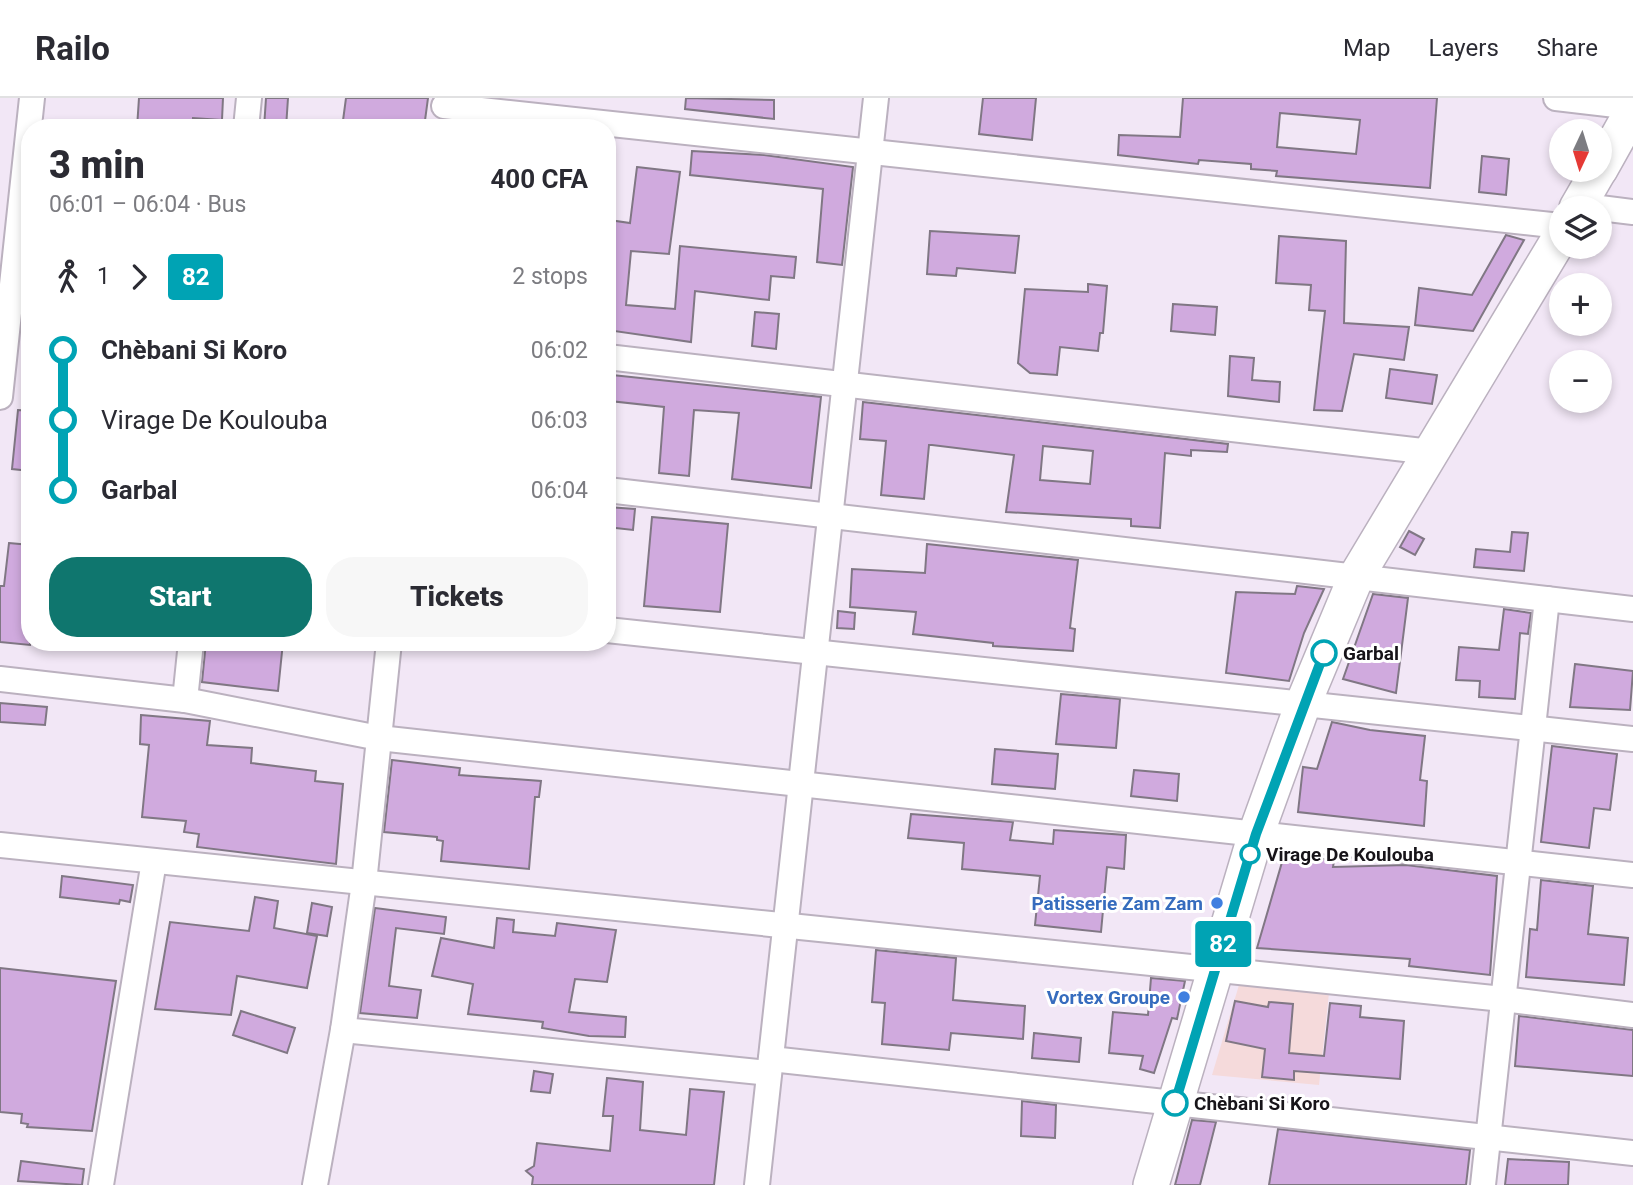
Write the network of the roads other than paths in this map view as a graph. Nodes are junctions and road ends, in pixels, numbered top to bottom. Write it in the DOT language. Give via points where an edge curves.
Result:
graph roads {
  1 [pos="32,98"];
  2 [pos="249,98"];
  3 [pos="876,98"];
  4 [pos="1556,98"];
  5 [pos="1633,108"];
  6 [pos="444,111"];
  7 [pos="31,119"];
  8 [pos="247,119"];
  9 [pos="527,119"];
  10 [pos="616,128"];
  11 [pos="1612,146"];
  12 [pos="870,152"];
  13 [pos="1549,208"];
  14 [pos="1612,212"];
  15 [pos="1633,212"];
  16 [pos="21,235"];
  17 [pos="1549,256"];
  18 [pos="616,358"];
  19 [pos="845,384"];
  20 [pos="0,397"];
  21 [pos="1431,452"];
  22 [pos="616,491"];
  23 [pos="830,516"];
  24 [pos="1356,577"];
  25 [pos="1548,599"];
  26 [pos="1633,609"];
  27 [pos="616,631"];
  28 [pos="190,651"];
  29 [pos="388,651"];
  30 [pos="815,653"];
  31 [pos="0,680"];
  32 [pos="185,700"];
  33 [pos="1303,704"];
  34 [pos="1533,728"];
  35 [pos="379,738"];
  36 [pos="1633,739"];
  37 [pos="801,784"];
  38 [pos="1256,834"];
  39 [pos="0,845"];
  40 [pos="154,861"];
  41 [pos="1518,862"];
  42 [pos="1633,874"];
  43 [pos="364,883"];
  44 [pos="786,926"];
  45 [pos="1215,970"];
  46 [pos="1503,999"];
  47 [pos="1633,1015"];
  48 [pos="343,1030"];
  49 [pos="770,1066"];
  50 [pos="1175,1103"];
  51 [pos="1488,1137"];
  52 [pos="1633,1153"];
  53 [pos="102,1185"];
  54 [pos="315,1185"];
  55 [pos="757,1185"];
  56 [pos="1151,1185"];
  57 [pos="1483,1185"];
  1 -- 7 [label="street"];
  2 -- 8 [label="street"];
  3 -- 12 [label="street"];
  4 -- 5 [label="street"];
  5 -- 11 [label="main road"];
  6 -- 9 [label="street"];
  10 -- 12 [label="street"];
  12 -- 13 [label="street"];
  12 -- 19 [label="street"];
  14 -- 15 [label="street"];
  16 -- 20 [label="street"];
  17 -- 21 [label="main road"];
  18 -- 19 [label="street"];
  19 -- 21 [label="street"];
  19 -- 23 [label="street"];
  21 -- 24 [label="main road"];
  22 -- 23 [label="street"];
  23 -- 24 [label="street"];
  23 -- 30 [label="street"];
  24 -- 25 [label="street"];
  24 -- 33 [label="main road"];
  25 -- 26 [label="street"];
  25 -- 34 [label="street"];
  27 -- 30 [label="street"];
  28 -- 32 [label="street"];
  29 -- 35 [label="street"];
  30 -- 33 [label="street"];
  30 -- 37 [label="street"];
  31 -- 32 [label="street"];
  32 -- 35 [label="street"];
  33 -- 34 [label="street"];
  33 -- 38 [label="main road"];
  34 -- 36 [label="street"];
  34 -- 41 [label="street"];
  35 -- 37 [label="street"];
  35 -- 43 [label="street"];
  37 -- 38 [label="street"];
  37 -- 44 [label="street"];
  38 -- 41 [label="street"];
  38 -- 45 [label="main road"];
  39 -- 40 [label="street"];
  40 -- 43 [label="street"];
  40 -- 53 [label="street"];
  41 -- 42 [label="street"];
  41 -- 46 [label="street"];
  43 -- 44 [label="street"];
  43 -- 48 [label="street"];
  44 -- 45 [label="street"];
  44 -- 49 [label="street"];
  45 -- 46 [label="street"];
  45 -- 50 [label="main road"];
  46 -- 47 [label="street"];
  46 -- 51 [label="street"];
  48 -- 49 [label="street"];
  48 -- 54 [label="street"];
  49 -- 50 [label="street"];
  49 -- 55 [label="street"];
  50 -- 51 [label="street"];
  50 -- 56 [label="main road"];
  51 -- 52 [label="street"];
  51 -- 57 [label="street"];
}
